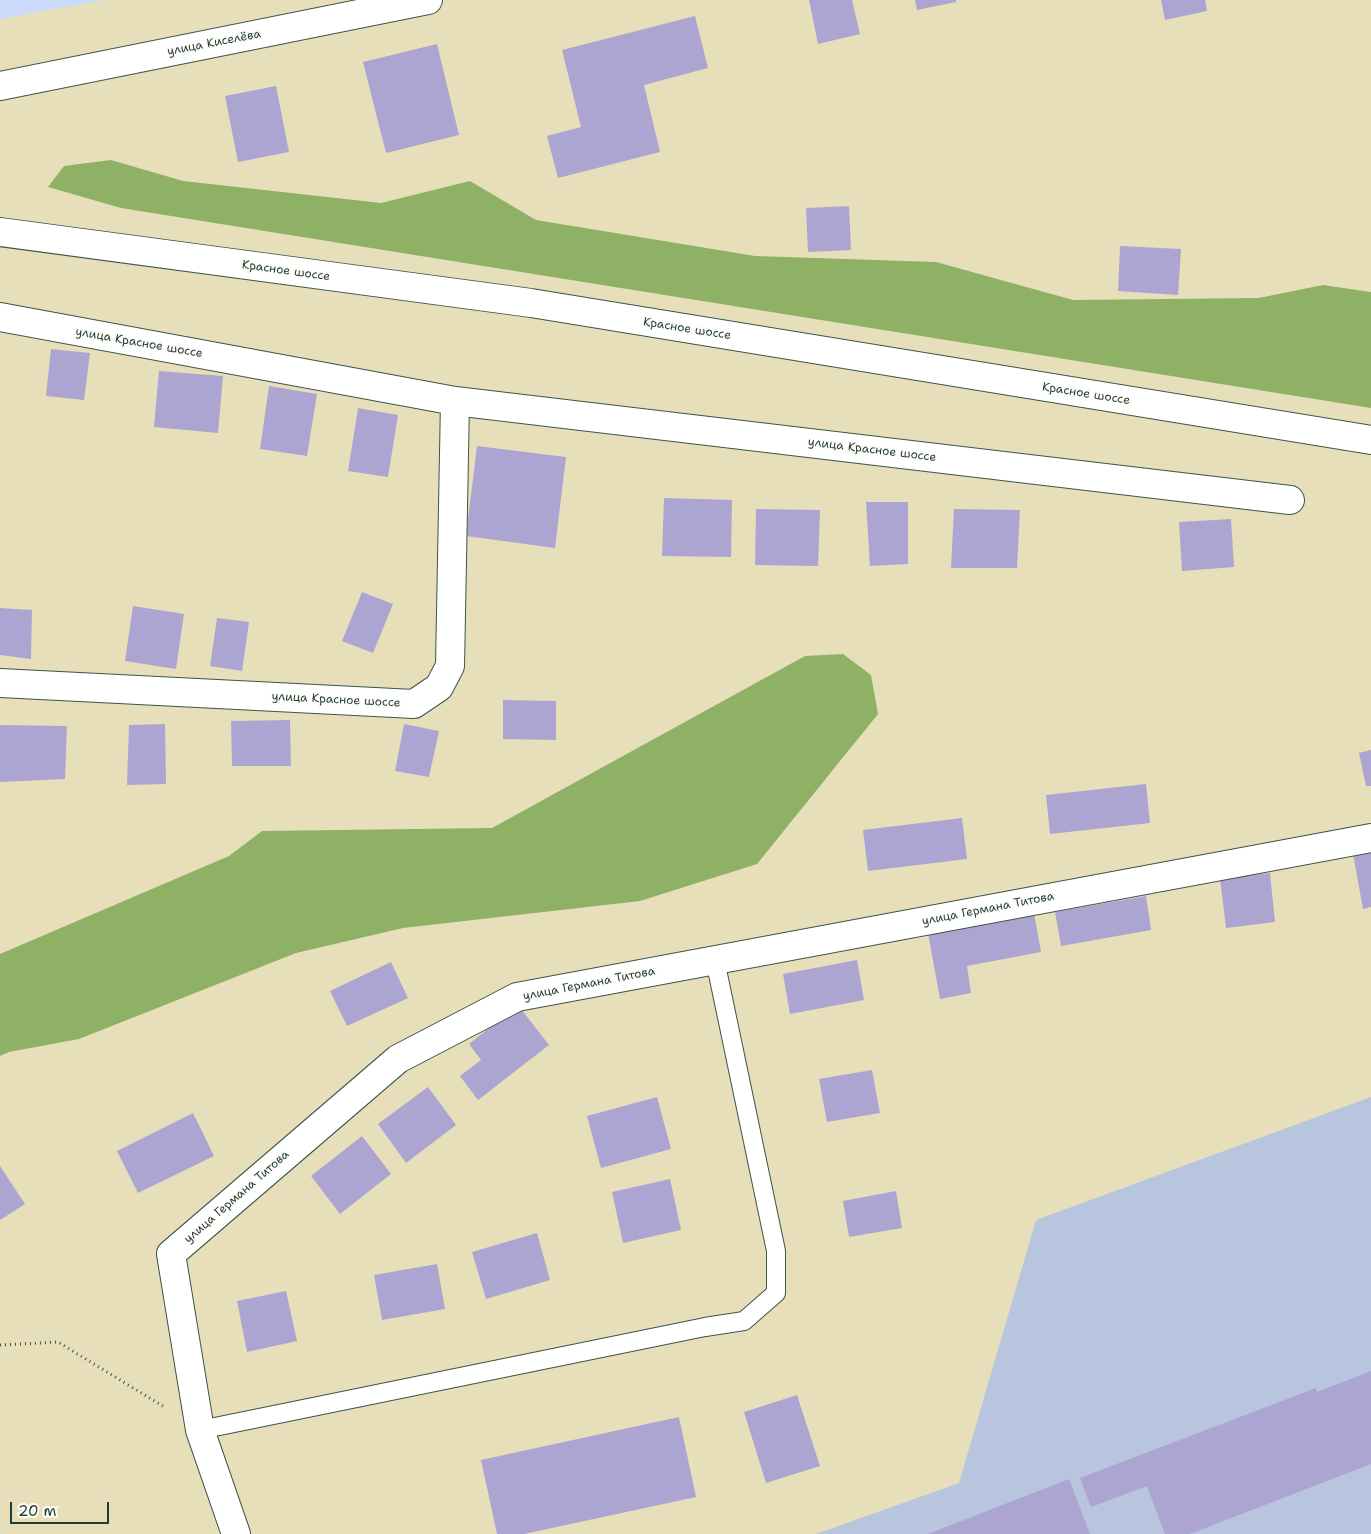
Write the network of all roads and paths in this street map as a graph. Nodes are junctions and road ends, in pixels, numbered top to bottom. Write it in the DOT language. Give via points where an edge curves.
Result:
graph roads {
  1 [pos="428,0"];
  2 [pos="0,86"];
  3 [pos="0,232"];
  4 [pos="0,317"];
  5 [pos="455,401"];
  6 [pos="1371,440"];
  7 [pos="1290,500"];
  8 [pos="0,683"];
  9 [pos="1371,838"];
  10 [pos="715,960"];
  11 [pos="0,1345"];
  12 [pos="200,1430"];
  13 [pos="236,1534"];
  1 -- 2 [label="street, улица Киселёва"];
  3 -- 6 [label="street, Красное шоссе" via="531,303"];
  4 -- 5 [label="street, улица Красное шоссе"];
  5 -- 7 [label="street, улица Красное шоссе"];
  5 -- 8 [label="street, улица Красное шоссе" via="450,666 439,687 414,704"];
  9 -- 10 [label="street, улица Германа Титова"];
  10 -- 12 [label="street, улица Германа Титова" via="517,997 398,1060 171,1254"];
  10 -- 12 [label="lane" via="776,1251 776,1293 744,1321"];
  11 -- 12 [label="path" via="58,1342"];
  12 -- 13 [label="street, улица Германа Титова"];
}
